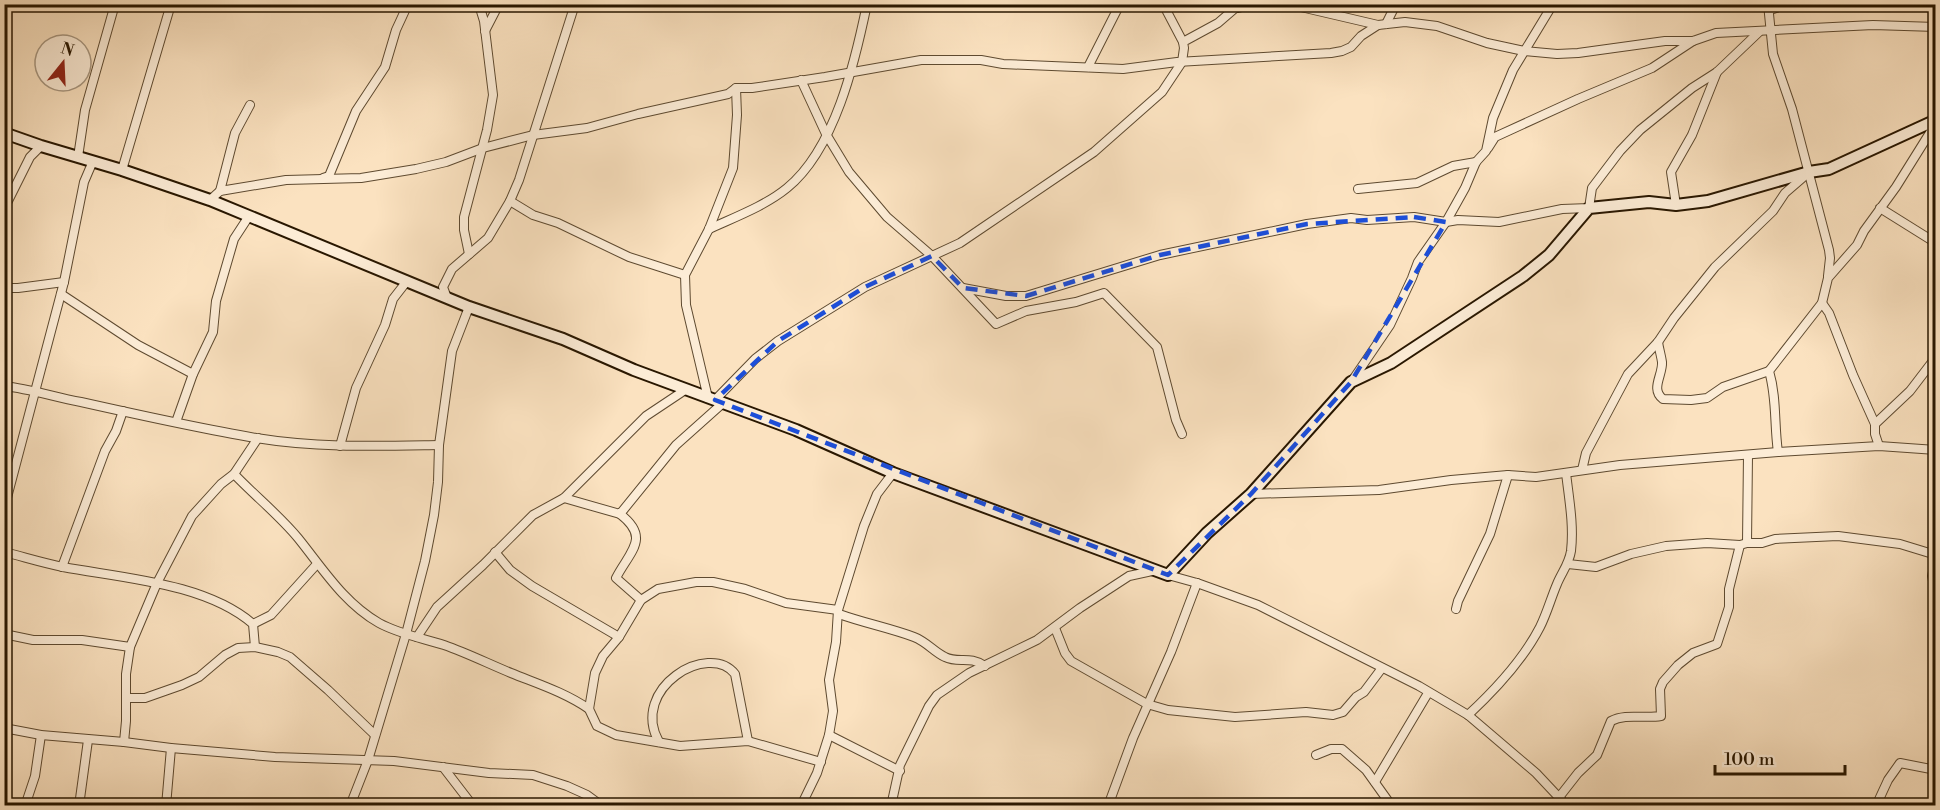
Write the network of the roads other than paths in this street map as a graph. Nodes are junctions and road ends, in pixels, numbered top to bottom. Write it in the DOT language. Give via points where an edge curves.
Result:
graph roads {
  1 [pos="115,4"];
  2 [pos="171,4"];
  3 [pos="408,4"];
  4 [pos="476,4"];
  5 [pos="499,4"];
  6 [pos="575,4"];
  7 [pos="867,4"];
  8 [pos="1120,4"];
  9 [pos="1163,4"];
  10 [pos="1253,4"];
  11 [pos="1288,4"];
  12 [pos="1396,4"];
  13 [pos="1553,4"];
  14 [pos="1788,4"];
  15 [pos="1239,6"];
  16 [pos="1769,7"];
  17 [pos="1382,24"];
  18 [pos="1935,27"];
  19 [pos="1759,32"];
  20 [pos="1771,32"];
  21 [pos="485,33"];
  22 [pos="1693,41"];
  23 [pos="1183,42"];
  24 [pos="1524,51"];
  25 [pos="1182,62"];
  26 [pos="1088,67"];
  27 [pos="1717,72"];
  28 [pos="851,73"];
  29 [pos="801,80"];
  30 [pos="736,88"];
  31 [pos="250,105"];
  32 [pos="1935,122"];
  33 [pos="4,132"];
  34 [pos="826,134"];
  35 [pos="533,135"];
  36 [pos="41,146"];
  37 [pos="483,147"];
  38 [pos="1485,151"];
  39 [pos="78,157"];
  40 [pos="93,161"];
  41 [pos="1476,162"];
  42 [pos="122,170"];
  43 [pos="1809,172"];
  44 [pos="322,179"];
  45 [pos="1358,189"];
  46 [pos="220,191"];
  47 [pos="210,200"];
  48 [pos="510,201"];
  49 [pos="4,203"];
  50 [pos="1676,205"];
  51 [pos="1589,208"];
  52 [pos="1880,208"];
  53 [pos="249,216"];
  54 [pos="1446,222"];
  55 [pos="709,229"];
  56 [pos="1935,243"];
  57 [pos="469,254"];
  58 [pos="932,256"];
  59 [pos="684,275"];
  60 [pos="1828,278"];
  61 [pos="407,281"];
  62 [pos="64,282"];
  63 [pos="4,288"];
  64 [pos="963,288"];
  65 [pos="61,294"];
  66 [pos="447,298"];
  67 [pos="1821,303"];
  68 [pos="469,307"];
  69 [pos="1658,342"];
  70 [pos="1935,357"];
  71 [pos="1769,371"];
  72 [pos="193,374"];
  73 [pos="1352,382"];
  74 [pos="4,386"];
  75 [pos="37,390"];
  76 [pos="685,390"];
  77 [pos="715,401"];
  78 [pos="123,411"];
  79 [pos="176,422"];
  80 [pos="1875,424"];
  81 [pos="1182,434"];
  82 [pos="258,438"];
  83 [pos="439,445"];
  84 [pos="340,446"];
  85 [pos="1879,446"];
  86 [pos="1935,450"];
  87 [pos="1779,452"];
  88 [pos="1748,455"];
  89 [pos="1582,470"];
  90 [pos="893,473"];
  91 [pos="1566,473"];
  92 [pos="234,474"];
  93 [pos="1508,475"];
  94 [pos="1251,494"];
  95 [pos="564,498"];
  96 [pos="4,509"];
  97 [pos="620,514"];
  98 [pos="1743,544"];
  99 [pos="4,552"];
  100 [pos="495,552"];
  101 [pos="1935,557"];
  102 [pos="317,564"];
  103 [pos="1568,564"];
  104 [pos="62,567"];
  105 [pos="1152,571"];
  106 [pos="1168,575"];
  107 [pos="157,583"];
  108 [pos="1197,583"];
  109 [pos="1935,595"];
  110 [pos="641,600"];
  111 [pos="1456,609"];
  112 [pos="839,612"];
  113 [pos="253,624"];
  114 [pos="1055,628"];
  115 [pos="4,634"];
  116 [pos="406,634"];
  117 [pos="417,637"];
  118 [pos="619,638"];
  119 [pos="130,647"];
  120 [pos="255,647"];
  121 [pos="985,666"];
  122 [pos="1382,668"];
  123 [pos="1428,693"];
  124 [pos="126,698"];
  125 [pos="1147,704"];
  126 [pos="589,709"];
  127 [pos="1468,715"];
  128 [pos="4,728"];
  129 [pos="41,735"];
  130 [pos="375,735"];
  131 [pos="829,735"];
  132 [pos="88,740"];
  133 [pos="124,741"];
  134 [pos="748,741"];
  135 [pos="658,742"];
  136 [pos="171,748"];
  137 [pos="1316,755"];
  138 [pos="368,760"];
  139 [pos="821,762"];
  140 [pos="443,767"];
  141 [pos="1935,770"];
  142 [pos="900,771"];
  143 [pos="1375,782"];
  144 [pos="1564,802"];
  145 [pos="1391,805"];
  146 [pos="25,806"];
  147 [pos="79,806"];
  148 [pos="166,806"];
  149 [pos="350,806"];
  150 [pos="473,806"];
  151 [pos="602,806"];
  152 [pos="801,806"];
  153 [pos="891,806"];
  154 [pos="1108,806"];
  155 [pos="1876,806"];
  1 -- 39 [label="street" via="85,110"];
  2 -- 42 [label="street"];
  3 -- 44 [label="street" via="385,67 356,111 330,176"];
  4 -- 21 [label="street"];
  5 -- 21 [label="street"];
  6 -- 35 [label="street"];
  7 -- 28 [label="street"];
  8 -- 26 [label="street"];
  9 -- 23 [label="street"];
  10 -- 15 [label="street"];
  11 -- 17 [label="street"];
  12 -- 17 [label="street"];
  13 -- 24 [label="street"];
  14 -- 16 [label="street"];
  15 -- 23 [label="street"];
  16 -- 20 [label="street"];
  17 -- 24 [label="street" via="1437,26"];
  17 -- 25 [label="street" via="1342,51"];
  18 -- 20 [label="street" via="1873,25"];
  19 -- 20 [label="street"];
  19 -- 22 [label="street" via="1716,33"];
  19 -- 27 [label="street"];
  20 -- 43 [label="street" via="1773,54"];
  21 -- 37 [label="street" via="493,95"];
  22 -- 24 [label="street" via="1578,53"];
  22 -- 38 [label="street" via="1652,68 1495,137"];
  23 -- 25 [label="street"];
  24 -- 38 [label="street" via="1493,118"];
  25 -- 26 [label="street" via="1124,69"];
  25 -- 58 [label="street" via="1162,92 1094,152 984,228"];
  26 -- 28 [label="street" via="939,59"];
  27 -- 50 [label="street" via="1692,135 1671,172"];
  27 -- 51 [label="street" via="1640,130 1620,151 1592,188"];
  28 -- 29 [label="street"];
  28 -- 34 [label="street"];
  29 -- 30 [label="street"];
  29 -- 34 [label="street"];
  30 -- 35 [label="street" via="728,94 587,128"];
  30 -- 55 [label="street" via="733,168"];
  31 -- 46 [label="street" via="235,134"];
  32 -- 43 [label="main road" via="1829,169"];
  32 -- 52 [label="street"];
  33 -- 36 [label="main road"];
  34 -- 55 [label="street" via="804,172 786,189"];
  34 -- 58 [label="street" via="849,172 887,217"];
  35 -- 37 [label="street"];
  35 -- 48 [label="street"];
  36 -- 39 [label="main road"];
  36 -- 49 [label="street" via="30,157 12,195"];
  37 -- 44 [label="street" via="416,169 361,178"];
  37 -- 57 [label="street" via="464,217"];
  38 -- 41 [label="street"];
  39 -- 40 [label="main road"];
  40 -- 42 [label="main road"];
  40 -- 62 [label="street" via="82,192"];
  41 -- 45 [label="street" via="1453,166 1417,183"];
  41 -- 54 [label="street"];
  42 -- 47 [label="main road"];
  43 -- 50 [label="main road" via="1708,201"];
  43 -- 60 [label="street" via="1830,258"];
  43 -- 69 [label="street" via="1715,267"];
  44 -- 46 [label="street" via="286,180"];
  46 -- 47 [label="street"];
  47 -- 53 [label="main road"];
  48 -- 57 [label="street" via="488,238"];
  48 -- 59 [label="street" via="533,215 629,256"];
  50 -- 51 [label="main road" via="1648,202"];
  51 -- 54 [label="street" via="1563,209 1499,222"];
  51 -- 73 [label="main road" via="1549,255 1523,276 1391,363"];
  52 -- 56 [label="street"];
  52 -- 60 [label="street" via="1857,245"];
  53 -- 61 [label="main road"];
  53 -- 72 [label="street" via="234,239 216,301 213,332"];
  54 -- 64 [label="street" via="1414,217 1351,218 1307,224 1160,255 1026,296"];
  54 -- 73 [label="street" via="1418,262 1390,325"];
  55 -- 59 [label="street"];
  57 -- 66 [label="street" via="453,269 443,287"];
  58 -- 64 [label="street"];
  58 -- 77 [label="street" via="865,287 754,358"];
  59 -- 77 [label="street" via="686,305"];
  60 -- 67 [label="street"];
  61 -- 66 [label="main road"];
  61 -- 84 [label="street" via="393,299 356,388"];
  62 -- 63 [label="street"];
  62 -- 65 [label="street"];
  64 -- 81 [label="street" via="996,324 1026,311 1104,293 1157,347"];
  65 -- 72 [label="street" via="138,345"];
  65 -- 75 [label="street"];
  66 -- 68 [label="main road"];
  67 -- 71 [label="street"];
  67 -- 80 [label="street" via="1829,313"];
  68 -- 76 [label="main road" via="563,339"];
  68 -- 83 [label="street" via="452,351"];
  69 -- 71 [label="street" via="1662,365 1656,388 1663,399 1707,398 1723,387"];
  69 -- 89 [label="street" via="1628,374 1586,453"];
  70 -- 80 [label="street" via="1910,391"];
  71 -- 87 [label="street"];
  72 -- 79 [label="street"];
  73 -- 94 [label="main road"];
  74 -- 75 [label="street"];
  75 -- 78 [label="street"];
  75 -- 96 [label="street"];
  76 -- 77 [label="main road"];
  76 -- 95 [label="street" via="646,416"];
  77 -- 90 [label="main road" via="796,430"];
  77 -- 97 [label="street"];
  78 -- 79 [label="street"];
  78 -- 104 [label="street"];
  79 -- 82 [label="street"];
  80 -- 85 [label="street"];
  82 -- 84 [label="street"];
  82 -- 92 [label="street"];
  83 -- 84 [label="street"];
  83 -- 116 [label="street" via="434,515"];
  85 -- 86 [label="street"];
  85 -- 87 [label="street"];
  87 -- 88 [label="street"];
  88 -- 89 [label="street"];
  88 -- 98 [label="street"];
  89 -- 91 [label="street"];
  90 -- 105 [label="main road"];
  90 -- 112 [label="street" via="877,494 864,526"];
  91 -- 93 [label="street"];
  91 -- 103 [label="street" via="1571,511"];
  92 -- 102 [label="street" via="279,517"];
  92 -- 107 [label="street" via="192,516"];
  93 -- 94 [label="street" via="1379,490"];
  93 -- 111 [label="street" via="1490,534"];
  94 -- 106 [label="main road"];
  95 -- 97 [label="street"];
  95 -- 100 [label="street" via="533,515"];
  97 -- 110 [label="street" via="632,524 636,537 616,578"];
  98 -- 101 [label="street" via="1838,536 1900,544"];
  98 -- 103 [label="street" via="1665,546 1596,567"];
  98 -- 144 [label="street" via="1717,644 1693,653 1663,682 1660,716 1611,720 1597,755 1578,773"];
  99 -- 104 [label="street"];
  100 -- 117 [label="street" via="437,607"];
  100 -- 118 [label="street" via="531,586"];
  101 -- 109 [label="street"];
  102 -- 113 [label="street" via="271,615"];
  102 -- 116 [label="street" via="361,611"];
  103 -- 127 [label="street" via="1532,642"];
  104 -- 107 [label="street"];
  105 -- 106 [label="main road"];
  105 -- 114 [label="street" via="1129,576"];
  106 -- 108 [label="street"];
  107 -- 113 [label="street" via="222,604"];
  107 -- 119 [label="street"];
  108 -- 122 [label="street" via="1258,605"];
  108 -- 125 [label="street"];
  110 -- 112 [label="street" via="673,585 713,582 786,603"];
  110 -- 118 [label="street"];
  112 -- 121 [label="street" via="915,637 943,657 972,659"];
  112 -- 131 [label="street" via="829,680 833,711"];
  113 -- 120 [label="street"];
  114 -- 121 [label="street"];
  114 -- 125 [label="street" via="1071,661"];
  115 -- 119 [label="street"];
  116 -- 117 [label="street"];
  116 -- 130 [label="street"];
  117 -- 126 [label="street" via="543,684"];
  118 -- 126 [label="street" via="603,656 595,673"];
  119 -- 124 [label="street"];
  120 -- 124 [label="street" via="238,648 182,685 145,698"];
  120 -- 130 [label="street" via="290,657"];
  121 -- 142 [label="street" via="937,695 918,726"];
  122 -- 123 [label="street"];
  122 -- 125 [label="street" via="1343,712 1333,714 1235,717"];
  123 -- 127 [label="street"];
  123 -- 143 [label="street"];
  124 -- 133 [label="street"];
  125 -- 154 [label="street"];
  126 -- 135 [label="street" via="597,726 605,731"];
  127 -- 144 [label="street"];
  128 -- 129 [label="street"];
  129 -- 132 [label="street"];
  129 -- 146 [label="street" via="35,776"];
  130 -- 138 [label="street"];
  131 -- 139 [label="street"];
  131 -- 142 [label="street"];
  132 -- 133 [label="street"];
  132 -- 147 [label="street"];
  133 -- 136 [label="street"];
  134 -- 135 [label="street" via="680,746"];
  134 -- 135 [label="street" via="735,674 730,668 713,663 687,668 656,696 652,717"];
  134 -- 139 [label="street"];
  136 -- 138 [label="street" via="275,758"];
  136 -- 148 [label="street"];
  137 -- 143 [label="street" via="1342,749"];
  138 -- 140 [label="street"];
  138 -- 149 [label="street"];
  139 -- 152 [label="street"];
  140 -- 150 [label="street"];
  140 -- 151 [label="street" via="533,775 567,786"];
  141 -- 155 [label="street" via="1900,763"];
  142 -- 153 [label="street"];
  143 -- 145 [label="street"];
}
